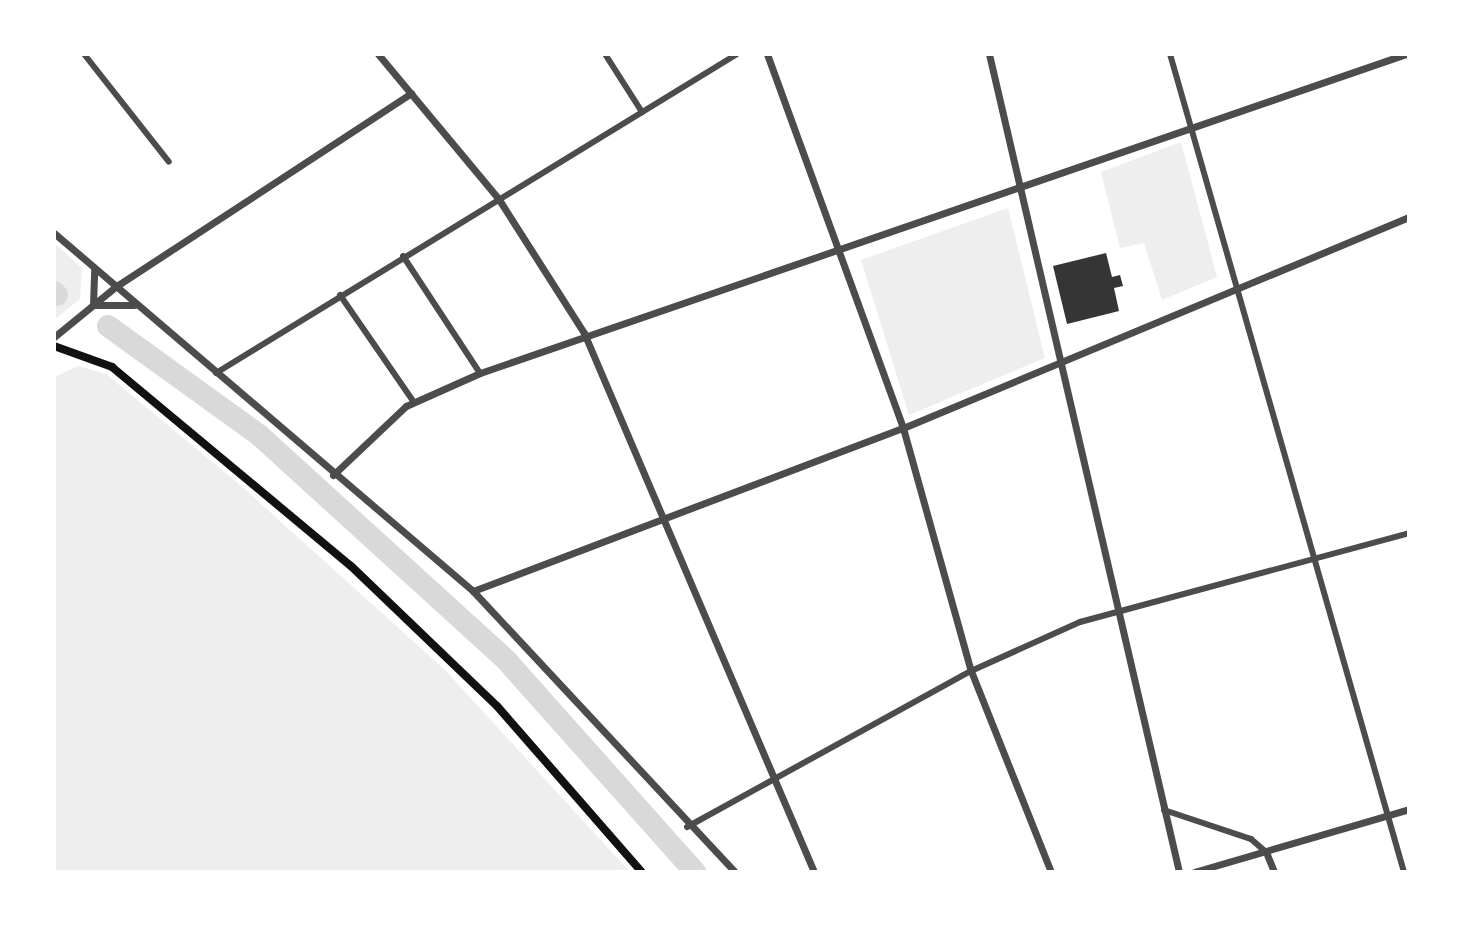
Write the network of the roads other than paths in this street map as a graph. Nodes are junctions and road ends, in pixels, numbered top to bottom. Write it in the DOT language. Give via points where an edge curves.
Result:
graph roads {
  1 [pos="84,54"];
  2 [pos="378,54"];
  3 [pos="605,54"];
  4 [pos="737,54"];
  5 [pos="767,54"];
  6 [pos="989,54"];
  7 [pos="1170,54"];
  8 [pos="1406,54"];
  9 [pos="411,93"];
  10 [pos="642,112"];
  11 [pos="1190,125"];
  12 [pos="169,162"];
  13 [pos="1018,185"];
  14 [pos="498,198"];
  15 [pos="1409,217"];
  16 [pos="54,233"];
  17 [pos="840,250"];
  18 [pos="403,256"];
  19 [pos="93,268"];
  20 [pos="115,287"];
  21 [pos="1235,289"];
  22 [pos="340,295"];
  23 [pos="93,305"];
  24 [pos="137,306"];
  25 [pos="584,333"];
  26 [pos="54,337"];
  27 [pos="54,346"];
  28 [pos="1057,363"];
  29 [pos="216,373"];
  30 [pos="480,373"];
  31 [pos="413,401"];
  32 [pos="903,428"];
  33 [pos="333,475"];
  34 [pos="665,523"];
  35 [pos="1409,533"];
  36 [pos="1312,562"];
  37 [pos="473,591"];
  38 [pos="1115,612"];
  39 [pos="971,671"];
  40 [pos="772,785"];
  41 [pos="1409,809"];
  42 [pos="1164,810"];
  43 [pos="1388,815"];
  44 [pos="687,827"];
  45 [pos="1266,852"];
  46 [pos="642,872"];
  47 [pos="735,872"];
  48 [pos="814,872"];
  49 [pos="1051,872"];
  50 [pos="1179,872"];
  51 [pos="1194,872"];
  52 [pos="1274,872"];
  53 [pos="1404,872"];
  1 -- 12 [label="street"];
  2 -- 9 [label="street"];
  3 -- 10 [label="street"];
  4 -- 10 [label="street"];
  5 -- 17 [label="street"];
  6 -- 13 [label="street"];
  7 -- 11 [label="street"];
  8 -- 11 [label="street"];
  9 -- 14 [label="street"];
  9 -- 20 [label="street"];
  10 -- 14 [label="street"];
  11 -- 13 [label="street"];
  11 -- 21 [label="street"];
  13 -- 17 [label="street"];
  13 -- 28 [label="street"];
  14 -- 18 [label="street"];
  14 -- 25 [label="street"];
  15 -- 21 [label="street"];
  16 -- 19 [label="street"];
  17 -- 25 [label="street"];
  17 -- 32 [label="street"];
  18 -- 22 [label="street"];
  18 -- 30 [label="street"];
  19 -- 20 [label="street"];
  19 -- 23 [label="street"];
  20 -- 23 [label="street"];
  20 -- 24 [label="street"];
  21 -- 28 [label="street"];
  21 -- 36 [label="street"];
  22 -- 29 [label="street"];
  22 -- 31 [label="street"];
  23 -- 24 [label="street"];
  23 -- 26 [label="street"];
  24 -- 29 [label="street"];
  25 -- 30 [label="street"];
  25 -- 34 [label="street"];
  27 -- 46 [label="main road" via="112,367 351,566 497,706"];
  28 -- 32 [label="street"];
  28 -- 38 [label="street"];
  29 -- 33 [label="street"];
  30 -- 31 [label="street"];
  31 -- 33 [label="street"];
  32 -- 34 [label="street"];
  32 -- 39 [label="street"];
  33 -- 37 [label="street"];
  34 -- 37 [label="street"];
  34 -- 40 [label="street"];
  35 -- 36 [label="street"];
  36 -- 38 [label="street"];
  36 -- 43 [label="street"];
  37 -- 44 [label="street"];
  38 -- 39 [label="street"];
  38 -- 42 [label="street"];
  39 -- 40 [label="street"];
  39 -- 49 [label="street"];
  40 -- 44 [label="street"];
  40 -- 48 [label="street"];
  41 -- 43 [label="street"];
  42 -- 45 [label="street" via="1251,839"];
  42 -- 50 [label="street"];
  43 -- 45 [label="street"];
  43 -- 53 [label="street"];
  44 -- 47 [label="street"];
  45 -- 51 [label="street"];
  45 -- 52 [label="street"];
}
